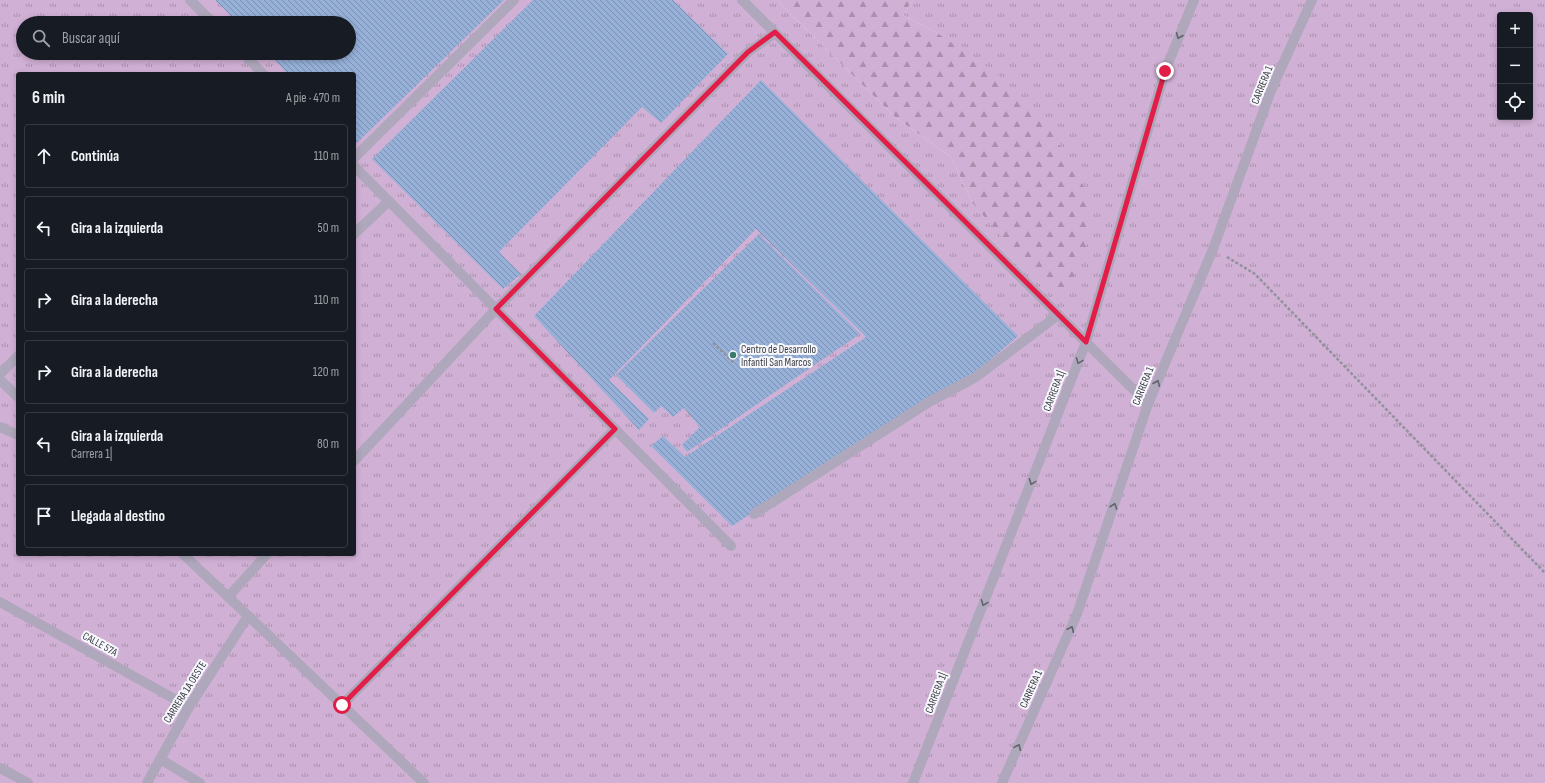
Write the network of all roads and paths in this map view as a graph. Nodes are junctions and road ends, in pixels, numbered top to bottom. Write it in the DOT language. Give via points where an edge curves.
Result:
graph roads {
  1 [pos="190,0"];
  2 [pos="514,0"];
  3 [pos="742,0"];
  4 [pos="1194,0"];
  5 [pos="1312,0"];
  6 [pos="206,16"];
  7 [pos="775,32"];
  8 [pos="249,60"];
  9 [pos="261,72"];
  10 [pos="356,156"];
  11 [pos="356,168"];
  12 [pos="389,201"];
  13 [pos="356,232"];
  14 [pos="1213,249"];
  15 [pos="496,309"];
  16 [pos="1058,315"];
  17 [pos="1086,342"];
  18 [pos="713,343"];
  19 [pos="16,358"];
  20 [pos="733,362"];
  21 [pos="0,374"];
  22 [pos="0,380"];
  23 [pos="16,395"];
  24 [pos="1148,404"];
  25 [pos="0,427"];
  26 [pos="615,429"];
  27 [pos="16,434"];
  28 [pos="356,459"];
  29 [pos="754,514"];
  30 [pos="731,546"];
  31 [pos="185,556"];
  32 [pos="265,556"];
  33 [pos="1545,573"];
  34 [pos="228,596"];
  35 [pos="0,602"];
  36 [pos="248,616"];
  37 [pos="342,705"];
  38 [pos="189,707"];
  39 [pos="160,759"];
  40 [pos="0,768"];
  41 [pos="28,783"];
  42 [pos="147,783"];
  43 [pos="200,783"];
  44 [pos="424,783"];
  45 [pos="913,783"];
  46 [pos="1002,783"];
  1 -- 6 [label="street"];
  2 -- 10 [label="street"];
  3 -- 7 [label="street"];
  4 -- 17 [label="street, CARRERA 1|, one-way" via="1165,71"];
  5 -- 14 [label="street, CARRERA 1" via="1272,88"];
  7 -- 15 [label="street" via="748,52"];
  7 -- 16 [label="street"];
  8 -- 9 [label="street"];
  11 -- 12 [label="street"];
  12 -- 13 [label="street"];
  12 -- 15 [label="street"];
  24 -- 14 [label="street, CARRERA 1, one-way"];
  14 -- 33 [label="path" via="1255,274"];
  15 -- 26 [label="street"];
  15 -- 28 [label="street"];
  16 -- 17 [label="street"];
  16 -- 29 [label="street" via="976,377 929,402"];
  17 -- 24 [label="street"];
  17 -- 45 [label="street, CARRERA 1|, one-way"];
  18 -- 20 [label="path"];
  19 -- 21 [label="street"];
  22 -- 23 [label="street"];
  46 -- 24 [label="street, CARRERA 1, one-way" via="1077,614"];
  25 -- 27 [label="street"];
  26 -- 30 [label="street"];
  26 -- 37 [label="street"];
  31 -- 34 [label="street"];
  32 -- 34 [label="street"];
  34 -- 36 [label="street"];
  35 -- 38 [label="street, CALLE 57A"];
  36 -- 37 [label="street"];
  36 -- 38 [label="street, CARRERA 1A OESTE"];
  37 -- 44 [label="street"];
  38 -- 39 [label="street, CARRERA 1A OESTE"];
  39 -- 42 [label="street, CARRERA 1A OESTE"];
  39 -- 43 [label="street"];
  40 -- 41 [label="street"];
}
